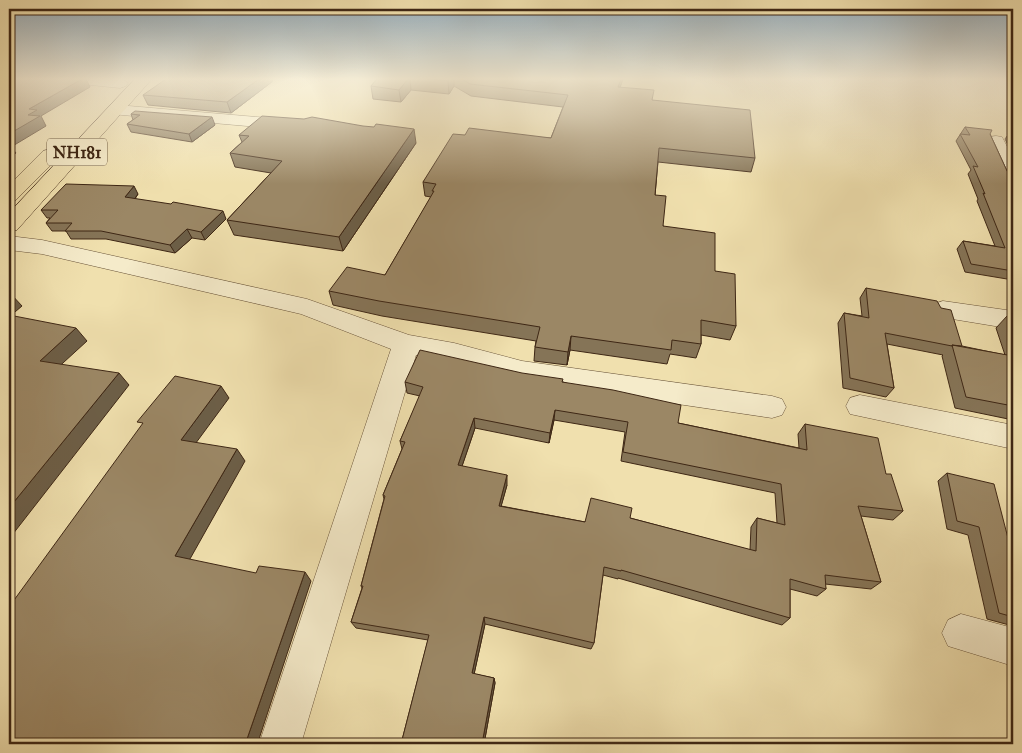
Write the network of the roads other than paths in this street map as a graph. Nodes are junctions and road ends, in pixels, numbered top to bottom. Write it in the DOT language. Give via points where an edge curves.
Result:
graph roads {
  1 [pos="89,114"];
  2 [pos="113,114"];
  3 [pos="180,114"];
  4 [pos="308,126"];
  5 [pos="996,141"];
  6 [pos="1012,174"];
  7 [pos="9,196"];
  8 [pos="9,225"];
  9 [pos="9,243"];
  10 [pos="943,310"];
  11 [pos="1013,320"];
  12 [pos="406,344"];
  13 [pos="860,406"];
  14 [pos="772,408"];
  15 [pos="1013,437"];
  16 [pos="961,634"];
  17 [pos="1013,647"];
  18 [pos="280,744"];
  1 -- 7 [label="highway, NH181"];
  2 -- 8 [label="highway, NH181"];
  3 -- 4 [label="street"];
  5 -- 6 [label="street"];
  9 -- 12 [label="street" via="42,247 307,307"];
  10 -- 11 [label="street"];
  12 -- 14 [label="street" via="522,371"];
  12 -- 18 [label="street"];
  13 -- 15 [label="street"];
  16 -- 17 [label="street"];
}
